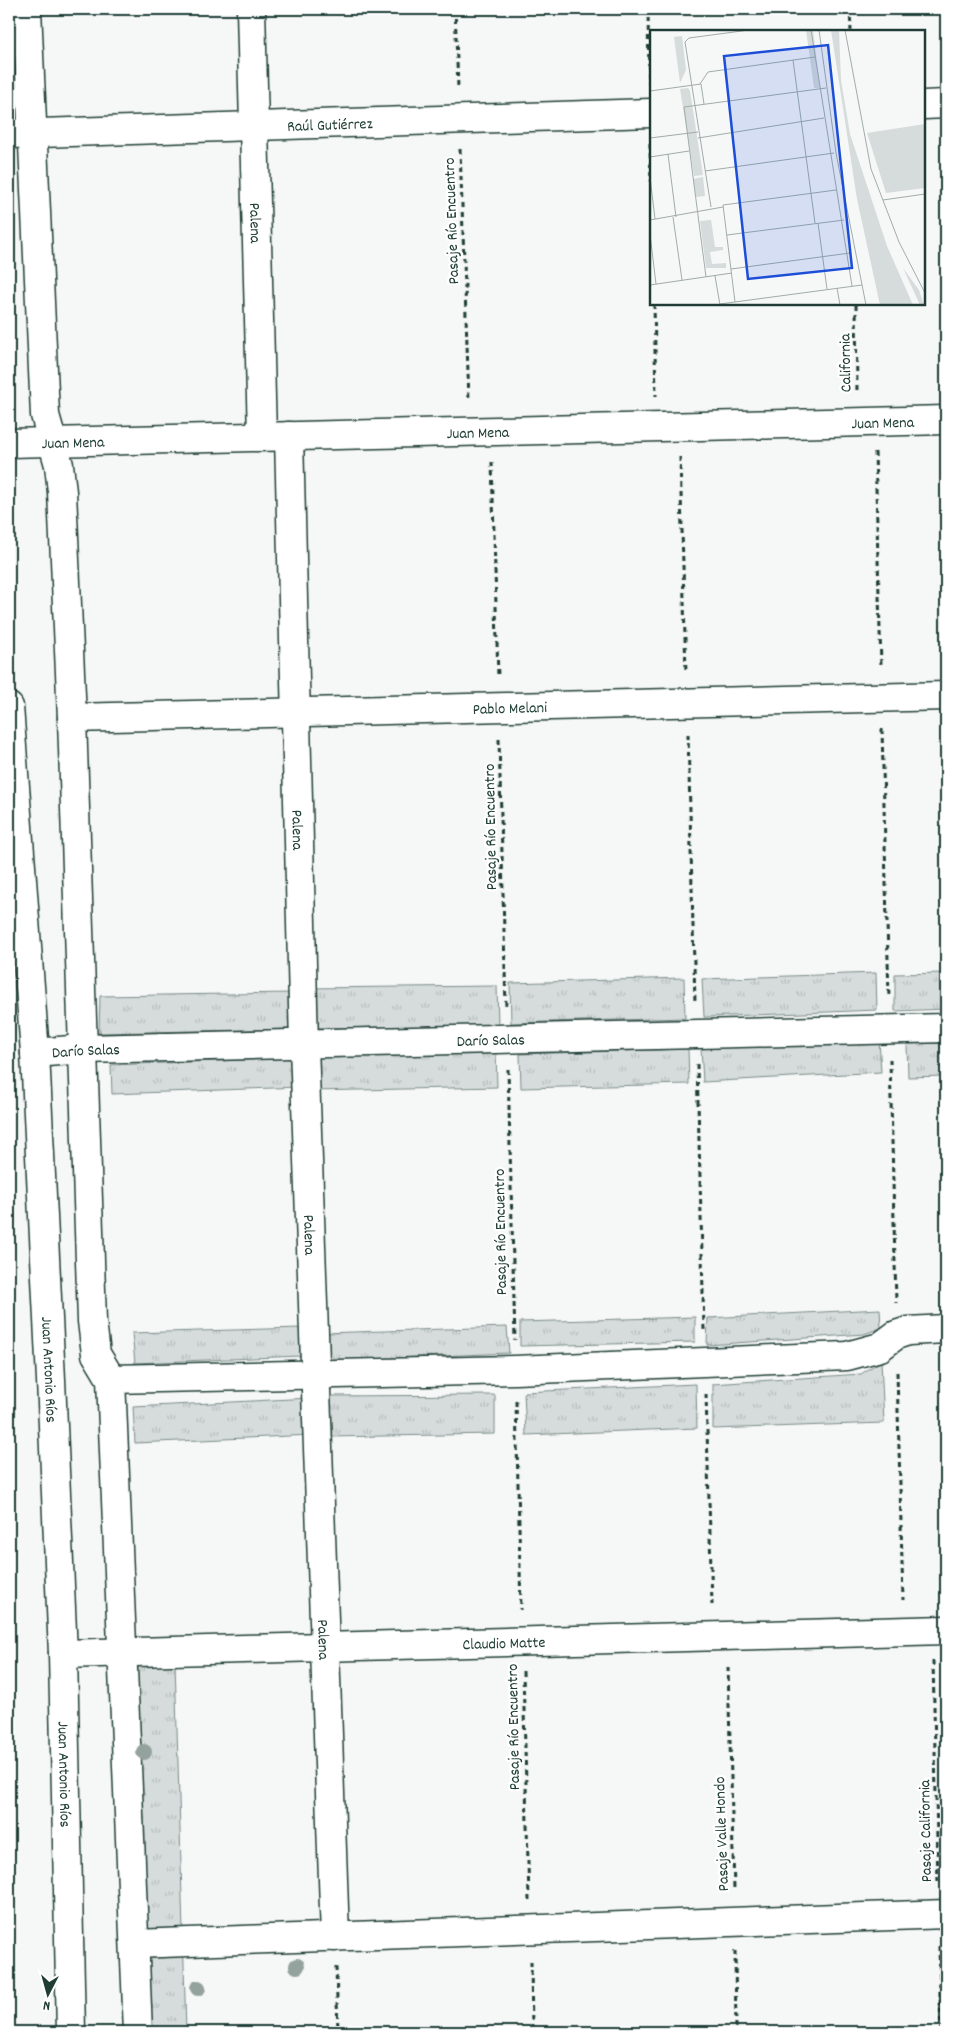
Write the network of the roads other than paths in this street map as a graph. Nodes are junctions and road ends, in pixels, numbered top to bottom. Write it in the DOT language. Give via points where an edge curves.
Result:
graph roads {
  1 [pos="27,9"];
  2 [pos="251,9"];
  3 [pos="946,104"];
  4 [pos="925,105"];
  5 [pos="650,113"];
  6 [pos="254,124"];
  7 [pos="20,133"];
  8 [pos="946,420"];
  9 [pos="262,436"];
  10 [pos="288,436"];
  11 [pos="53,441"];
  12 [pos="9,443"];
  13 [pos="946,696"];
  14 [pos="9,707"];
  15 [pos="296,712"];
  16 [pos="72,718"];
  17 [pos="946,1028"];
  18 [pos="304,1045"];
  19 [pos="83,1050"];
  20 [pos="35,1053"];
  21 [pos="946,1329"];
  22 [pos="316,1376"];
  23 [pos="111,1379"];
  24 [pos="939,1630"];
  25 [pos="325,1647"];
  26 [pos="123,1652"];
  27 [pos="63,1654"];
  28 [pos="942,1914"];
  29 [pos="335,1937"];
  30 [pos="135,1944"];
  31 [pos="71,2032"];
  32 [pos="138,2032"];
  1 -- 7 [label="street"];
  2 -- 6 [label="street, Palena"];
  3 -- 4 [label="street"];
  5 -- 6 [label="street, Raúl Gutiérrez"];
  6 -- 7 [label="street, Raúl Gutiérrez"];
  6 -- 9 [label="street, Palena"];
  7 -- 11 [label="street" via="45,415"];
  8 -- 10 [label="street, Juan Mena"];
  9 -- 10 [label="street, Juan Mena"];
  9 -- 11 [label="street, Juan Mena"];
  10 -- 15 [label="street, Palena"];
  11 -- 12 [label="street, Juan Mena"];
  11 -- 16 [label="street" via="62,492"];
  13 -- 15 [label="street, Pablo Melani"];
  14 -- 20 [label="street, Juan Antonio Ríos"];
  15 -- 16 [label="street, Pablo Melani"];
  15 -- 18 [label="street, Palena"];
  16 -- 19 [label="street"];
  17 -- 18 [label="street, Darío Salas"];
  18 -- 19 [label="street, Darío Salas"];
  18 -- 22 [label="street, Palena"];
  19 -- 20 [label="street, Darío Salas"];
  19 -- 23 [label="street" via="92,1321 96,1354"];
  20 -- 27 [label="street, Juan Antonio Ríos"];
  21 -- 22 [label="street" via="908,1331 880,1346 847,1356"];
  22 -- 23 [label="street"];
  22 -- 25 [label="street, Palena"];
  23 -- 26 [label="street"];
  24 -- 25 [label="street, Claudio Matte"];
  25 -- 26 [label="street, Claudio Matte"];
  25 -- 29 [label="street, Palena"];
  26 -- 27 [label="street, Claudio Matte"];
  26 -- 30 [label="street"];
  27 -- 31 [label="street, Juan Antonio Ríos"];
  28 -- 29 [label="street"];
  29 -- 30 [label="street"];
  30 -- 32 [label="street"];
}
